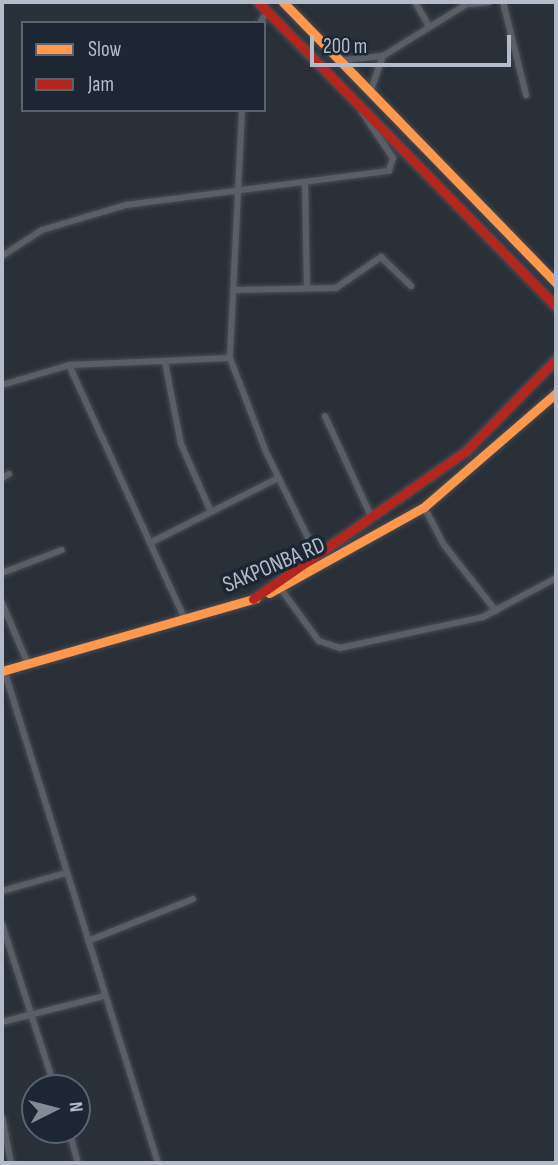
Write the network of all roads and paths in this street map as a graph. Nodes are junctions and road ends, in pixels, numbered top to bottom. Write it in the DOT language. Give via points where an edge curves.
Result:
graph roads {
  1 [pos="258,2"];
  2 [pos="283,2"];
  3 [pos="415,2"];
  4 [pos="488,2"];
  5 [pos="503,2"];
  6 [pos="470,3"];
  7 [pos="267,12"];
  8 [pos="261,21"];
  9 [pos="429,26"];
  10 [pos="383,56"];
  11 [pos="340,61"];
  12 [pos="370,92"];
  13 [pos="526,94"];
  14 [pos="361,103"];
  15 [pos="242,112"];
  16 [pos="305,183"];
  17 [pos="237,190"];
  18 [pos="2,256"];
  19 [pos="555,282"];
  20 [pos="411,286"];
  21 [pos="307,288"];
  22 [pos="233,290"];
  23 [pos="556,307"];
  24 [pos="230,358"];
  25 [pos="556,359"];
  26 [pos="165,362"];
  27 [pos="69,365"];
  28 [pos="2,385"];
  29 [pos="556,393"];
  30 [pos="325,416"];
  31 [pos="278,478"];
  32 [pos="424,507"];
  33 [pos="211,512"];
  34 [pos="372,518"];
  35 [pos="150,543"];
  36 [pos="62,550"];
  37 [pos="318,558"];
  38 [pos="2,573"];
  39 [pos="556,578"];
  40 [pos="280,588"];
  41 [pos="253,599"];
  42 [pos="2,603"];
  43 [pos="496,611"];
  44 [pos="185,619"];
  45 [pos="28,664"];
  46 [pos="3,670"];
  47 [pos="66,873"];
  48 [pos="2,891"];
  49 [pos="193,898"];
  50 [pos="2,924"];
  51 [pos="88,941"];
  52 [pos="104,996"];
  53 [pos="31,1014"];
  54 [pos="2,1021"];
  55 [pos="50,1074"];
  56 [pos="2,1117"];
  57 [pos="73,1144"];
  58 [pos="11,1163"];
  59 [pos="78,1163"];
  60 [pos="158,1163"];
  1 -- 7 [label="main road"];
  2 -- 11 [label="main road"];
  3 -- 9 [label="street"];
  4 -- 6 [label="street"];
  5 -- 13 [label="street"];
  6 -- 9 [label="street"];
  7 -- 8 [label="street"];
  7 -- 14 [label="main road"];
  9 -- 10 [label="street"];
  10 -- 11 [label="street"];
  10 -- 12 [label="street"];
  11 -- 12 [label="main road"];
  12 -- 19 [label="main road"];
  14 -- 16 [label="street" via="369,129 393,158 393,169"];
  14 -- 23 [label="main road"];
  15 -- 17 [label="street"];
  16 -- 17 [label="street"];
  16 -- 21 [label="street"];
  17 -- 18 [label="street" via="89,213 43,230"];
  17 -- 22 [label="street"];
  20 -- 21 [label="street" via="381,257 350,282"];
  21 -- 22 [label="street"];
  22 -- 24 [label="street"];
  24 -- 26 [label="street"];
  24 -- 31 [label="street"];
  25 -- 34 [label="main road" via="467,450"];
  26 -- 27 [label="street"];
  26 -- 33 [label="street" via="181,444"];
  27 -- 28 [label="street"];
  27 -- 35 [label="street"];
  29 -- 32 [label="main road, SAKPONBA RD"];
  30 -- 34 [label="street"];
  31 -- 33 [label="street"];
  31 -- 37 [label="street"];
  32 -- 40 [label="main road, SAKPONBA RD"];
  32 -- 43 [label="street" via="444,545"];
  33 -- 35 [label="street"];
  34 -- 37 [label="main road"];
  35 -- 44 [label="street"];
  36 -- 38 [label="street"];
  37 -- 41 [label="main road"];
  39 -- 43 [label="street"];
  40 -- 41 [label="main road, SAKPONBA RD"];
  40 -- 43 [label="street" via="319,641 340,648"];
  41 -- 44 [label="main road, SAKPONBA RD"];
  42 -- 45 [label="street"];
  44 -- 45 [label="main road, SAKPONBA RD"];
  45 -- 46 [label="main road, SAKPONBA RD"];
  46 -- 47 [label="street"];
  47 -- 48 [label="street"];
  47 -- 51 [label="street"];
  49 -- 51 [label="street"];
  50 -- 53 [label="street"];
  51 -- 52 [label="street"];
  52 -- 53 [label="street"];
  52 -- 60 [label="street"];
  53 -- 54 [label="street"];
  53 -- 55 [label="street"];
  56 -- 58 [label="street"];
  57 -- 59 [label="street"];
}
